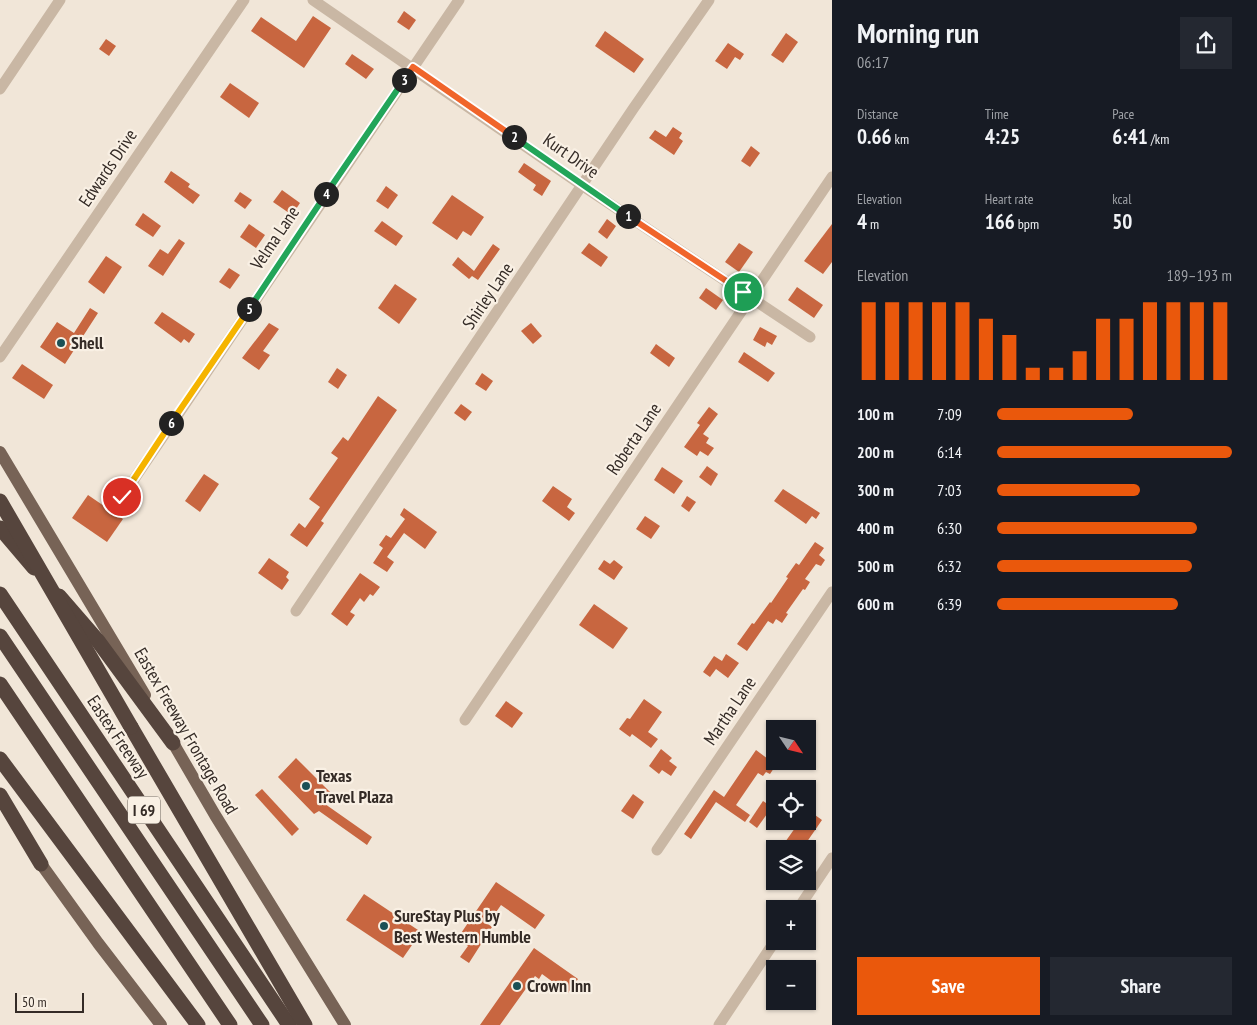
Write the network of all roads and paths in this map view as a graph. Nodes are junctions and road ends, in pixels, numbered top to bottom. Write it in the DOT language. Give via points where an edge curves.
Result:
graph roads {
  1 [pos="60,0"];
  2 [pos="244,0"];
  3 [pos="313,0"];
  4 [pos="459,0"];
  5 [pos="709,0"];
  6 [pos="413,67"];
  7 [pos="0,89"];
  8 [pos="832,177"];
  9 [pos="583,186"];
  10 [pos="750,297"];
  11 [pos="810,337"];
  12 [pos="0,357"];
  13 [pos="0,452"];
  14 [pos="122,497"];
  15 [pos="0,500"];
  16 [pos="0,528"];
  17 [pos="832,592"];
  18 [pos="0,594"];
  19 [pos="296,611"];
  20 [pos="0,636"];
  21 [pos="0,684"];
  22 [pos="465,720"];
  23 [pos="173,743"];
  24 [pos="0,759"];
  25 [pos="0,795"];
  26 [pos="0,808"];
  27 [pos="657,850"];
  28 [pos="832,858"];
  29 [pos="41,864"];
  30 [pos="804,900"];
  31 [pos="769,950"];
  32 [pos="161,1025"];
  33 [pos="198,1025"];
  34 [pos="230,1025"];
  35 [pos="262,1025"];
  36 [pos="289,1025"];
  37 [pos="305,1025"];
  38 [pos="345,1025"];
  39 [pos="718,1025"];
  1 -- 7 [label="street"];
  2 -- 12 [label="street, Edwards Drive"];
  3 -- 6 [label="street, Kurt Drive"];
  4 -- 6 [label="street, Velma Lane"];
  5 -- 9 [label="street, Shirley Lane"];
  6 -- 9 [label="street, Kurt Drive"];
  6 -- 14 [label="street, Velma Lane"];
  8 -- 10 [label="street, Roberta Lane"];
  9 -- 10 [label="street, Kurt Drive"];
  9 -- 19 [label="street, Shirley Lane"];
  10 -- 11 [label="street, Kurt Drive"];
  10 -- 22 [label="street, Roberta Lane"];
  13 -- 23 [label="main road, Eastex Freeway Frontage Road"];
  15 -- 37 [label="highway, bridge"];
  16 -- 23 [label="highway" via="98,641"];
  17 -- 27 [label="street, Martha Lane"];
  18 -- 36 [label="highway, Eastex Freeway / I 69"];
  20 -- 35 [label="highway"];
  21 -- 34 [label="highway"];
  23 -- 38 [label="main road, Eastex Freeway Frontage Road"];
  24 -- 33 [label="highway"];
  25 -- 29 [label="highway"];
  26 -- 29 [label="main road"];
  28 -- 30 [label="street"];
  29 -- 32 [label="main road"];
  31 -- 39 [label="street"];
}
